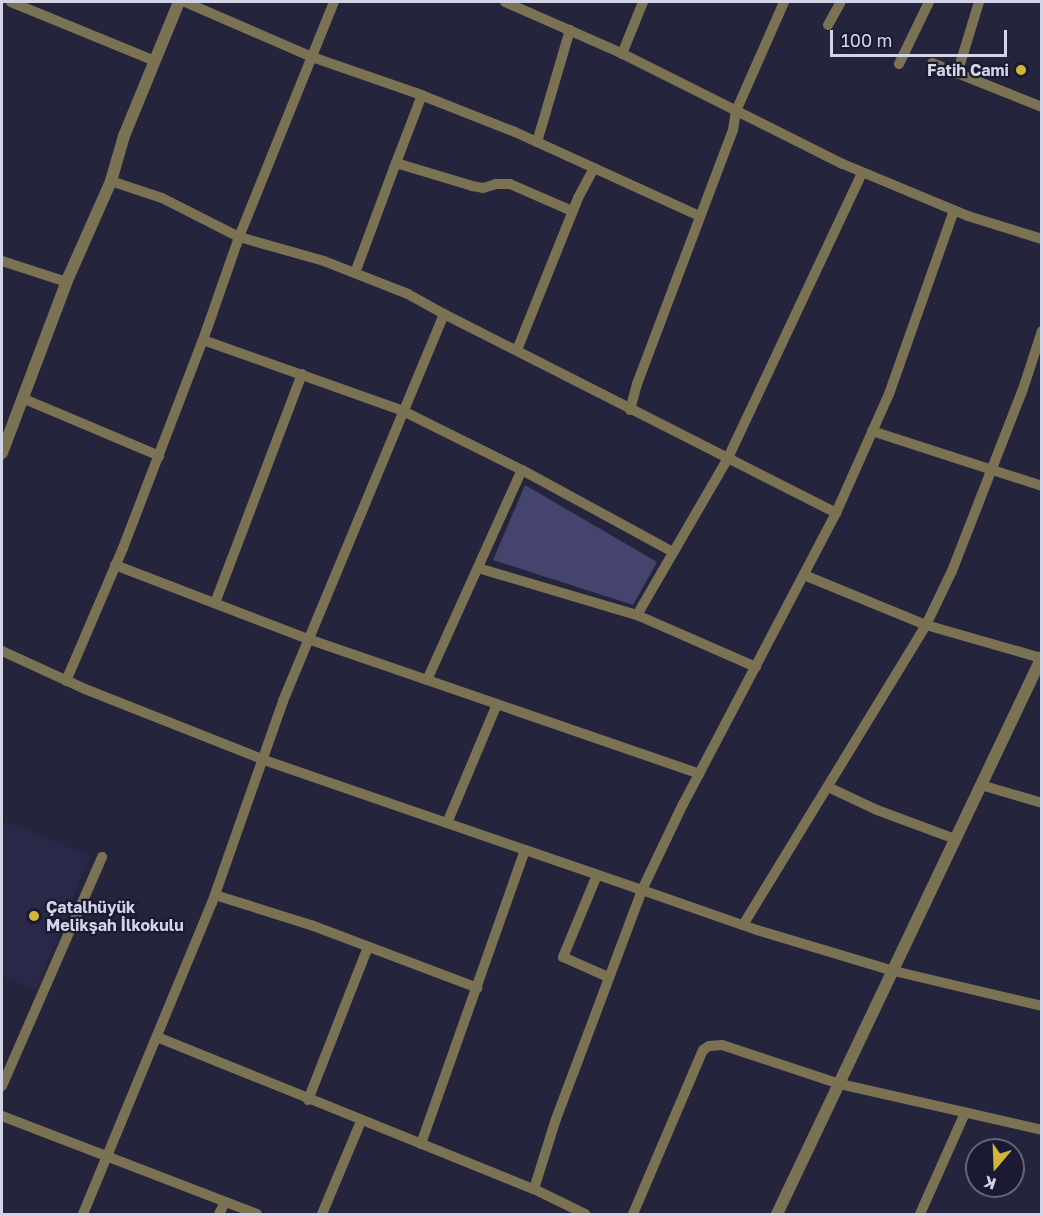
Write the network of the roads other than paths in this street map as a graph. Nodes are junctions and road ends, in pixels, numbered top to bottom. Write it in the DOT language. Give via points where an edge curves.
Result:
graph roads {
  1 [pos="11,2"];
  2 [pos="179,2"];
  3 [pos="185,2"];
  4 [pos="334,2"];
  5 [pos="505,2"];
  6 [pos="643,2"];
  7 [pos="784,2"];
  8 [pos="841,2"];
  9 [pos="929,2"];
  10 [pos="979,2"];
  11 [pos="39,7"];
  12 [pos="828,25"];
  13 [pos="570,30"];
  14 [pos="622,54"];
  15 [pos="312,57"];
  16 [pos="155,61"];
  17 [pos="932,63"];
  18 [pos="899,64"];
  19 [pos="957,74"];
  20 [pos="422,95"];
  21 [pos="1041,107"];
  22 [pos="736,111"];
  23 [pos="537,142"];
  24 [pos="396,163"];
  25 [pos="594,168"];
  26 [pos="862,172"];
  27 [pos="111,181"];
  28 [pos="954,210"];
  29 [pos="573,211"];
  30 [pos="699,216"];
  31 [pos="239,237"];
  32 [pos="1041,239"];
  33 [pos="2,261"];
  34 [pos="355,273"];
  35 [pos="67,282"];
  36 [pos="444,314"];
  37 [pos="1041,331"];
  38 [pos="203,340"];
  39 [pos="517,350"];
  40 [pos="302,374"];
  41 [pos="22,398"];
  42 [pos="630,410"];
  43 [pos="403,411"];
  44 [pos="872,431"];
  45 [pos="2,453"];
  46 [pos="159,456"];
  47 [pos="727,460"];
  48 [pos="992,469"];
  49 [pos="522,470"];
  50 [pos="1041,486"];
  51 [pos="836,513"];
  52 [pos="674,552"];
  53 [pos="115,565"];
  54 [pos="478,568"];
  55 [pos="804,575"];
  56 [pos="215,603"];
  57 [pos="637,615"];
  58 [pos="926,625"];
  59 [pos="308,639"];
  60 [pos="2,651"];
  61 [pos="1040,662"];
  62 [pos="756,667"];
  63 [pos="427,680"];
  64 [pos="66,681"];
  65 [pos="496,704"];
  66 [pos="264,760"];
  67 [pos="699,774"];
  68 [pos="981,784"];
  69 [pos="828,786"];
  70 [pos="1041,803"];
  71 [pos="447,824"];
  72 [pos="955,839"];
  73 [pos="525,850"];
  74 [pos="102,857"];
  75 [pos="597,875"];
  76 [pos="642,890"];
  77 [pos="215,895"];
  78 [pos="743,925"];
  79 [pos="368,947"];
  80 [pos="894,971"];
  81 [pos="608,976"];
  82 [pos="478,988"];
  83 [pos="1041,1006"];
  84 [pos="157,1037"];
  85 [pos="840,1083"];
  86 [pos="2,1086"];
  87 [pos="308,1100"];
  88 [pos="964,1113"];
  89 [pos="2,1116"];
  90 [pos="361,1121"];
  91 [pos="1041,1130"];
  92 [pos="421,1144"];
  93 [pos="106,1157"];
  94 [pos="534,1189"];
  95 [pos="225,1202"];
  96 [pos="567,1210"];
  97 [pos="83,1215"];
  98 [pos="219,1215"];
  99 [pos="257,1215"];
  100 [pos="322,1215"];
  101 [pos="585,1215"];
  102 [pos="633,1215"];
  103 [pos="777,1215"];
  104 [pos="920,1215"];
  1 -- 11 [label="street"];
  2 -- 16 [label="street"];
  3 -- 15 [label="street"];
  4 -- 15 [label="street"];
  5 -- 13 [label="street"];
  6 -- 14 [label="street"];
  7 -- 22 [label="street"];
  8 -- 12 [label="street"];
  9 -- 18 [label="street"];
  10 -- 19 [label="street"];
  11 -- 16 [label="street"];
  13 -- 14 [label="street"];
  13 -- 23 [label="street"];
  14 -- 22 [label="street"];
  15 -- 20 [label="street"];
  15 -- 31 [label="street"];
  16 -- 27 [label="street" via="124,136"];
  17 -- 19 [label="street"];
  19 -- 21 [label="street"];
  20 -- 23 [label="street"];
  20 -- 24 [label="street"];
  22 -- 26 [label="street"];
  22 -- 30 [label="street" via="733,130"];
  23 -- 25 [label="street"];
  24 -- 29 [label="street" via="472,186 510,184"];
  24 -- 34 [label="street"];
  25 -- 29 [label="street"];
  25 -- 30 [label="street"];
  26 -- 28 [label="street"];
  26 -- 47 [label="street"];
  27 -- 31 [label="street" via="162,198"];
  27 -- 35 [label="street"];
  28 -- 32 [label="street"];
  28 -- 44 [label="street" via="889,394"];
  29 -- 39 [label="street"];
  30 -- 42 [label="street"];
  31 -- 34 [label="street"];
  31 -- 38 [label="street"];
  33 -- 35 [label="street"];
  34 -- 36 [label="street" via="408,294"];
  35 -- 41 [label="street"];
  36 -- 39 [label="street"];
  36 -- 43 [label="street"];
  37 -- 48 [label="street"];
  38 -- 40 [label="street"];
  38 -- 46 [label="street"];
  39 -- 42 [label="street"];
  40 -- 43 [label="street"];
  40 -- 56 [label="street"];
  41 -- 45 [label="street"];
  41 -- 46 [label="street"];
  42 -- 47 [label="street"];
  43 -- 49 [label="street"];
  43 -- 59 [label="street"];
  44 -- 48 [label="street"];
  44 -- 51 [label="street"];
  46 -- 53 [label="street"];
  47 -- 51 [label="street"];
  47 -- 52 [label="street"];
  48 -- 50 [label="street"];
  48 -- 58 [label="street"];
  49 -- 52 [label="street"];
  49 -- 54 [label="street"];
  51 -- 55 [label="street"];
  52 -- 57 [label="street"];
  53 -- 56 [label="street"];
  53 -- 64 [label="street"];
  54 -- 57 [label="street"];
  54 -- 63 [label="street"];
  55 -- 58 [label="street"];
  55 -- 62 [label="street"];
  56 -- 59 [label="street"];
  57 -- 62 [label="street"];
  58 -- 61 [label="street"];
  58 -- 69 [label="street"];
  59 -- 63 [label="street"];
  59 -- 66 [label="street"];
  60 -- 64 [label="street"];
  61 -- 68 [label="street"];
  62 -- 67 [label="street"];
  63 -- 65 [label="street"];
  64 -- 66 [label="street"];
  65 -- 67 [label="street"];
  65 -- 71 [label="street"];
  66 -- 71 [label="street"];
  66 -- 77 [label="street"];
  67 -- 76 [label="street"];
  68 -- 70 [label="street"];
  68 -- 72 [label="street"];
  69 -- 72 [label="street" via="877,810"];
  69 -- 78 [label="street"];
  71 -- 73 [label="street"];
  72 -- 80 [label="street"];
  73 -- 75 [label="street"];
  73 -- 82 [label="street"];
  74 -- 86 [label="street"];
  75 -- 76 [label="street"];
  75 -- 81 [label="street" via="563,957"];
  76 -- 78 [label="street"];
  76 -- 81 [label="street"];
  77 -- 79 [label="street"];
  77 -- 84 [label="street"];
  78 -- 80 [label="street"];
  79 -- 82 [label="street"];
  79 -- 87 [label="street"];
  80 -- 83 [label="street"];
  80 -- 85 [label="street"];
  81 -- 94 [label="street"];
  82 -- 92 [label="street"];
  84 -- 87 [label="street"];
  84 -- 93 [label="street"];
  85 -- 88 [label="street"];
  85 -- 102 [label="street" via="722,1045 709,1046 703,1050"];
  85 -- 103 [label="street"];
  87 -- 90 [label="street"];
  88 -- 91 [label="street"];
  88 -- 104 [label="street"];
  89 -- 93 [label="street"];
  90 -- 92 [label="street"];
  90 -- 100 [label="street"];
  92 -- 94 [label="street"];
  93 -- 95 [label="street"];
  93 -- 97 [label="street"];
  94 -- 96 [label="street"];
  95 -- 98 [label="street"];
  95 -- 99 [label="street"];
  96 -- 101 [label="street"];
}
